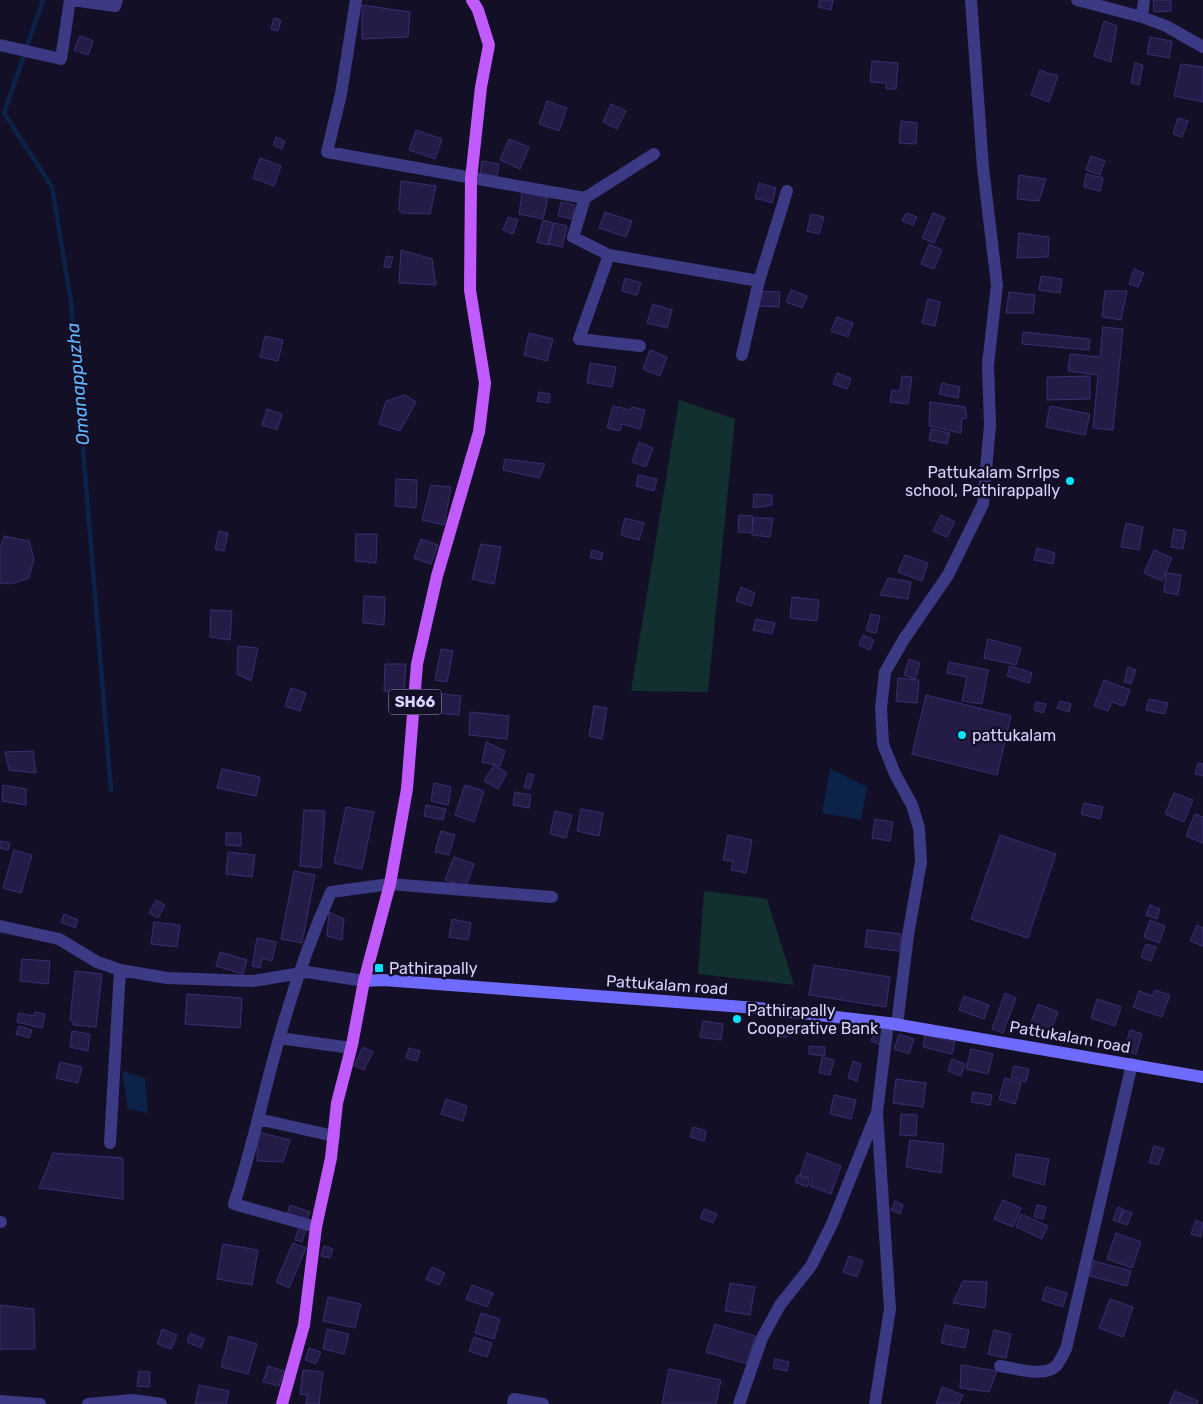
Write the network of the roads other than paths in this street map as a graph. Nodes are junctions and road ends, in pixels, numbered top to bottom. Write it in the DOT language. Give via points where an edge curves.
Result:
graph roads {
  1 [pos="71,0"];
  2 [pos="118,0"];
  3 [pos="356,0"];
  4 [pos="472,0"];
  5 [pos="971,0"];
  6 [pos="1077,0"];
  7 [pos="1144,0"];
  8 [pos="1142,17"];
  9 [pos="0,45"];
  10 [pos="1203,47"];
  11 [pos="654,154"];
  12 [pos="471,179"];
  13 [pos="787,191"];
  14 [pos="585,198"];
  15 [pos="609,255"];
  16 [pos="759,280"];
  17 [pos="640,346"];
  18 [pos="742,355"];
  19 [pos="390,884"];
  20 [pos="552,897"];
  21 [pos="0,926"];
  22 [pos="120,970"];
  23 [pos="300,974"];
  24 [pos="364,981"];
  25 [pos="892,1024"];
  26 [pos="279,1038"];
  27 [pos="351,1048"];
  28 [pos="1132,1064"];
  29 [pos="1203,1077"];
  30 [pos="877,1113"];
  31 [pos="258,1119"];
  32 [pos="334,1136"];
  33 [pos="110,1143"];
  34 [pos="316,1227"];
  35 [pos="1000,1366"];
  36 [pos="0,1401"];
  37 [pos="40,1404"];
  38 [pos="88,1404"];
  39 [pos="161,1404"];
  40 [pos="282,1404"];
  41 [pos="512,1404"];
  42 [pos="543,1404"];
  43 [pos="738,1404"];
  44 [pos="875,1404"];
  1 -- 2 [label="street" via="115,6"];
  1 -- 9 [label="street" via="62,59"];
  3 -- 12 [label="street" via="341,94 327,152"];
  4 -- 12 [label="main road, SH66" via="489,45"];
  5 -- 25 [label="street" via="983,168 997,285 988,364 990,425 983,504 948,574 886,672 881,708 883,744 912,805 919,828 921,862"];
  6 -- 8 [label="street"];
  7 -- 8 [label="street"];
  8 -- 10 [label="street" via="1166,26"];
  11 -- 14 [label="street"];
  12 -- 14 [label="street"];
  12 -- 19 [label="main road, SH66" via="470,290 485,383 479,432 437,576 417,664 407,789"];
  13 -- 16 [label="street"];
  14 -- 15 [label="street" via="573,237"];
  15 -- 16 [label="street"];
  15 -- 17 [label="street" via="579,339"];
  16 -- 18 [label="street"];
  19 -- 20 [label="street"];
  19 -- 23 [label="street" via="331,892"];
  19 -- 24 [label="main road, SH66"];
  21 -- 22 [label="street" via="60,939 97,962"];
  22 -- 23 [label="street" via="167,978 253,981"];
  22 -- 33 [label="street"];
  23 -- 24 [label="street" via="307,972"];
  23 -- 26 [label="street"];
  24 -- 25 [label="main road, Pattukalam road" via="757,1008"];
  24 -- 27 [label="main road, SH66"];
  25 -- 28 [label="main road, Pattukalam road"];
  25 -- 30 [label="street"];
  26 -- 27 [label="street"];
  26 -- 31 [label="street"];
  27 -- 32 [label="main road, SH66" via="338,1102"];
  28 -- 29 [label="main road, Pattukalam road"];
  28 -- 35 [label="street" via="1066,1348 1051,1370 1042,1372"];
  30 -- 43 [label="street" via="832,1224 811,1266 780,1305 762,1338"];
  30 -- 44 [label="street" via="890,1309"];
  31 -- 32 [label="street"];
  31 -- 34 [label="street" via="234,1204"];
  32 -- 34 [label="main road, SH66"];
  34 -- 40 [label="main road, SH66" via="304,1325"];
  36 -- 37 [label="street"];
  38 -- 39 [label="street" via="133,1400"];
  41 -- 42 [label="street" via="514,1400"];
}
